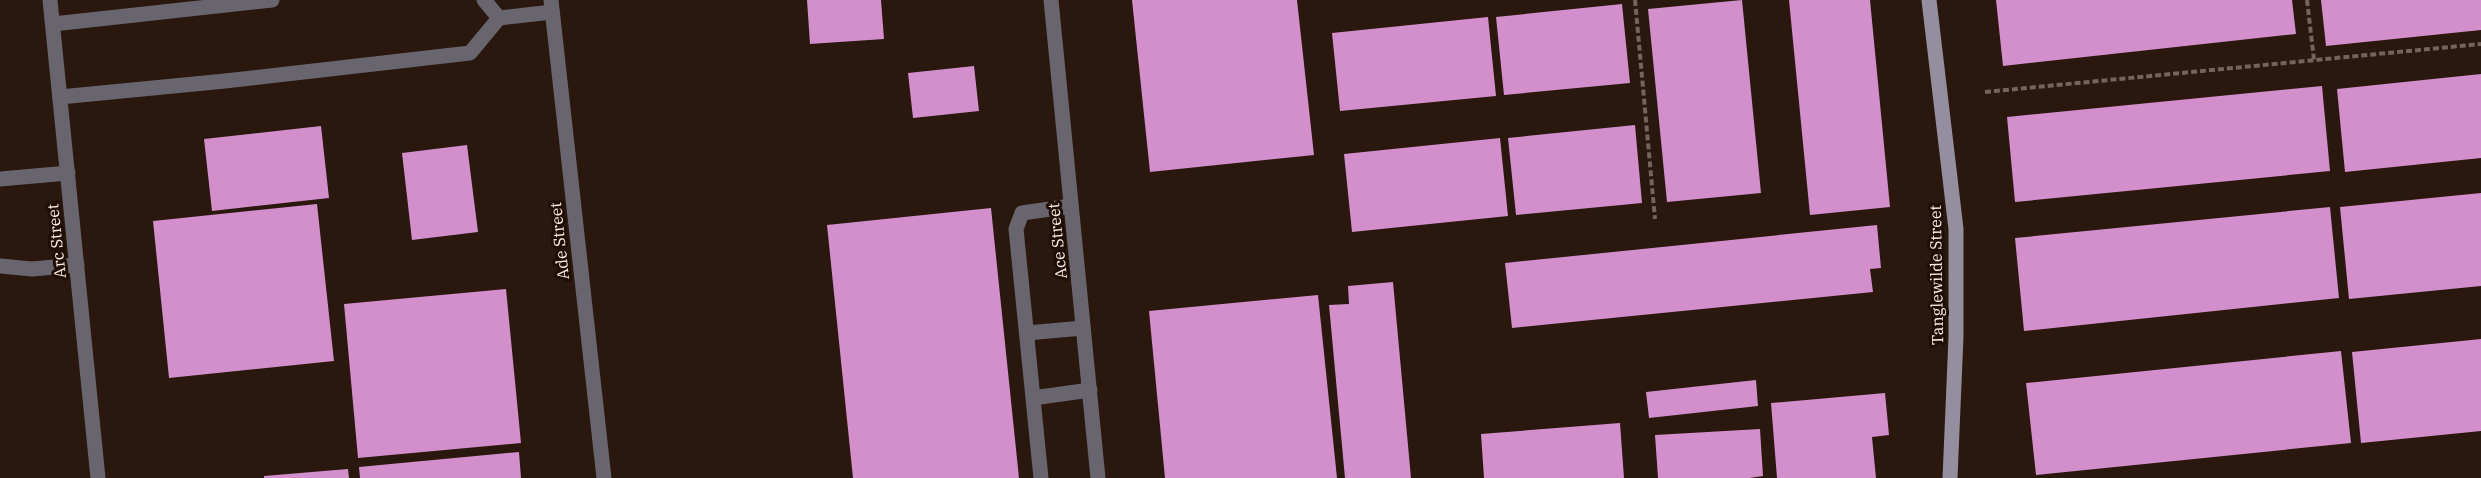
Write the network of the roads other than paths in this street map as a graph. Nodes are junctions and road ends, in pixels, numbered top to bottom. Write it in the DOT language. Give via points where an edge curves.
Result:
graph roads {
  1 [pos="50,0"];
  2 [pos="272,0"];
  3 [pos="484,0"];
  4 [pos="1051,0"];
  5 [pos="1929,0"];
  6 [pos="551,6"];
  7 [pos="499,18"];
  8 [pos="53,24"];
  9 [pos="60,97"];
  10 [pos="68,173"];
  11 [pos="0,179"];
  12 [pos="1071,206"];
  13 [pos="77,264"];
  14 [pos="0,266"];
  15 [pos="1083,328"];
  16 [pos="1027,333"];
  17 [pos="1090,390"];
  18 [pos="1033,398"];
  19 [pos="98,478"];
  20 [pos="604,478"];
  21 [pos="1041,478"];
  22 [pos="1098,478"];
  23 [pos="1950,478"];
  1 -- 8 [label="street, Arc Street"];
  2 -- 8 [label="street"];
  3 -- 7 [label="street"];
  4 -- 12 [label="street, Ace Street"];
  5 -- 23 [label="street, Tanglewilde Street" via="1956,229"];
  6 -- 7 [label="street"];
  6 -- 20 [label="street, Ade Street"];
  7 -- 9 [label="street" via="470,53"];
  8 -- 9 [label="street, Arc Street"];
  9 -- 10 [label="street, Arc Street"];
  10 -- 11 [label="street"];
  10 -- 13 [label="street, Arc Street"];
  12 -- 15 [label="street, Ace Street"];
  12 -- 16 [label="street" via="1022,213 1016,229"];
  13 -- 14 [label="street" via="32,269"];
  13 -- 19 [label="street, Arc Street"];
  15 -- 16 [label="street"];
  15 -- 17 [label="street, Ace Street"];
  16 -- 18 [label="street"];
  17 -- 18 [label="street"];
  17 -- 22 [label="street, Ace Street"];
  18 -- 21 [label="street"];
}
